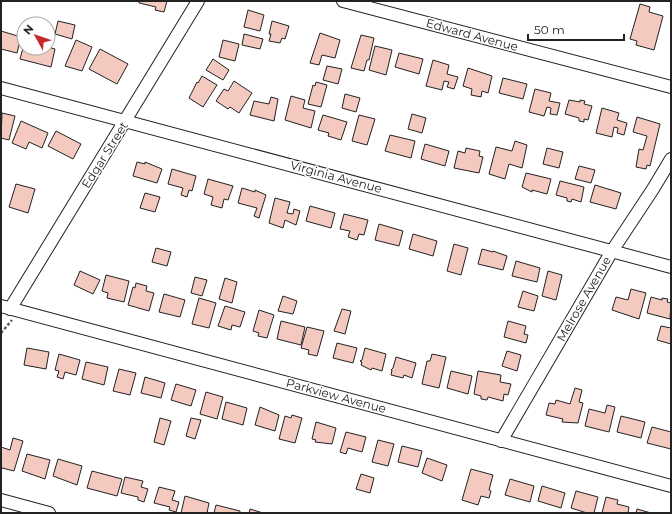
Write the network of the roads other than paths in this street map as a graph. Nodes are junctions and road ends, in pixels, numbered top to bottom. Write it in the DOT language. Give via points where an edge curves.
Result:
graph roads {
  1 [pos="198,1"];
  2 [pos="343,1"];
  3 [pos="671,87"];
  4 [pos="1,88"];
  5 [pos="126,121"];
  6 [pos="671,159"];
  7 [pos="612,251"];
  8 [pos="671,267"];
  9 [pos="8,311"];
  10 [pos="501,441"];
  11 [pos="671,486"];
  12 [pos="1,500"];
  13 [pos="49,513"];
  1 -- 5 [label="street, Edgar Street"];
  2 -- 3 [label="street, Edward Avenue"];
  4 -- 5 [label="street, Virginia Avenue"];
  5 -- 7 [label="street, Virginia Avenue"];
  5 -- 9 [label="street, Edgar Street"];
  6 -- 7 [label="street, Melrose Avenue"];
  7 -- 8 [label="street, Virginia Avenue"];
  7 -- 10 [label="street, Melrose Avenue"];
  9 -- 10 [label="street, Parkview Avenue"];
  10 -- 11 [label="street, Parkview Avenue"];
  12 -- 13 [label="street"];
}
